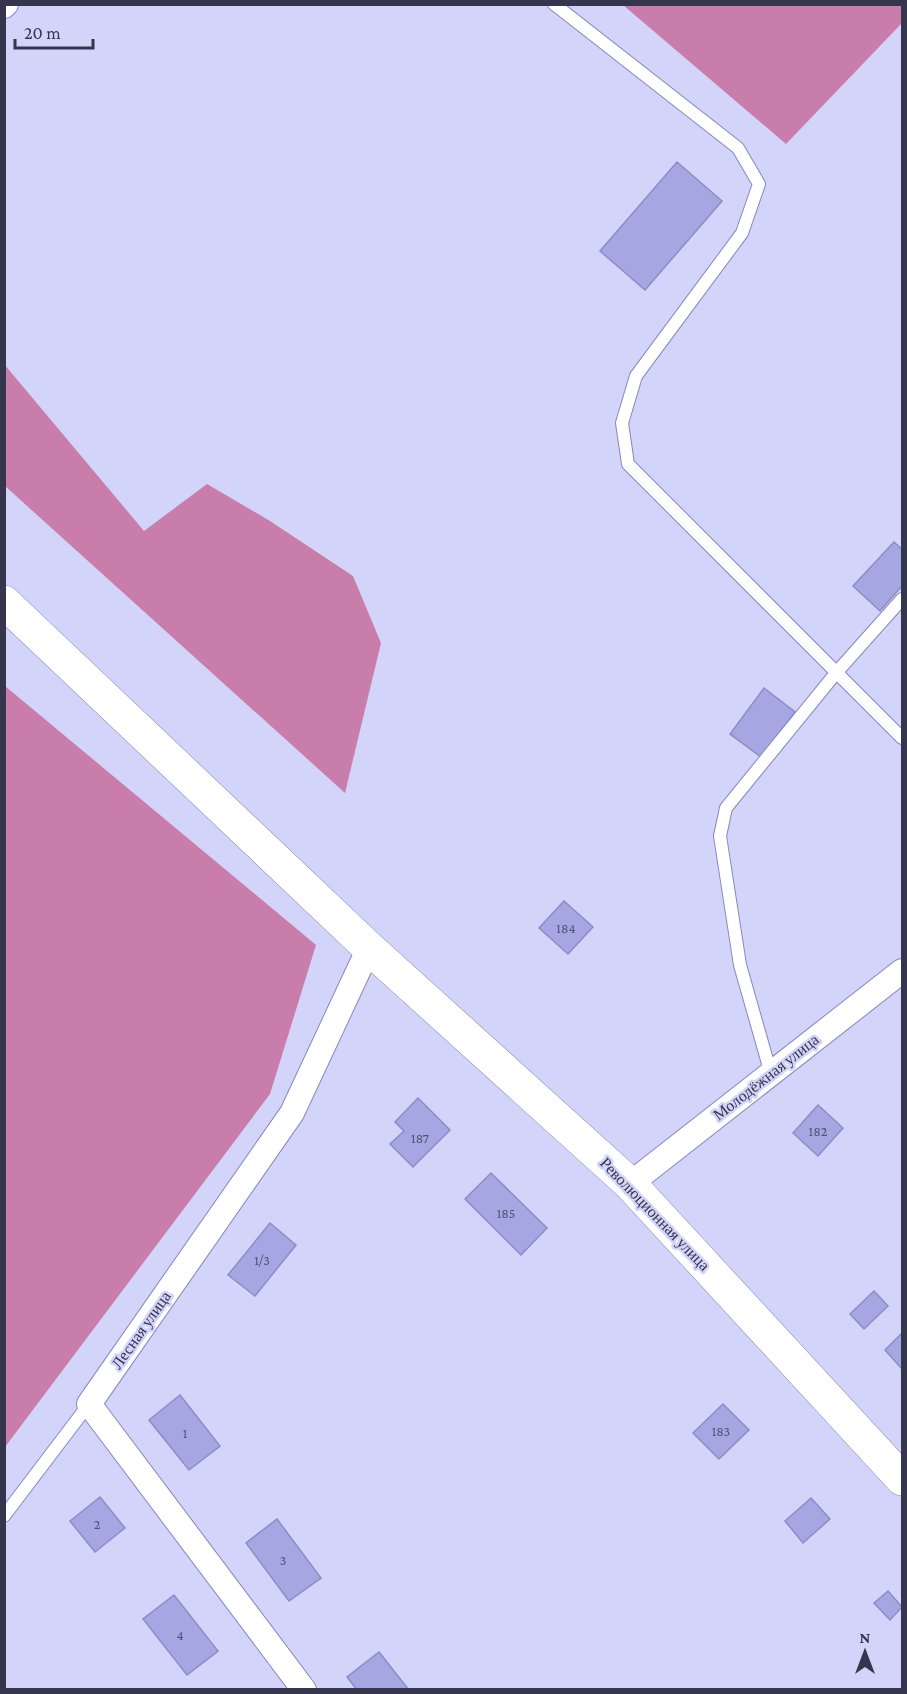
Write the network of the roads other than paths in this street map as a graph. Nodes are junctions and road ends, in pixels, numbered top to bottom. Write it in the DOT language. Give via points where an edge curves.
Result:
graph roads {
  1 [pos="554,4"];
  2 [pos="903,599"];
  3 [pos="4,602"];
  4 [pos="836,673"];
  5 [pos="903,738"];
  6 [pos="366,945"];
  7 [pos="903,971"];
  8 [pos="771,1074"];
  9 [pos="630,1184"];
  10 [pos="89,1404"];
  11 [pos="903,1479"];
  12 [pos="4,1516"];
  13 [pos="304,1689"];
  1 -- 4 [label="lane" via="738,148 759,184 742,233 636,376 622,423 628,464"];
  2 -- 4 [label="lane"];
  3 -- 6 [label="street, Революционная улица"];
  4 -- 5 [label="lane"];
  4 -- 8 [label="lane" via="726,808 720,836 740,965"];
  6 -- 9 [label="street, Революционная улица"];
  6 -- 10 [label="street, Лесная улица" via="292,1113"];
  7 -- 8 [label="street, Молодёжная улица"];
  8 -- 9 [label="street, Молодёжная улица"];
  9 -- 11 [label="street, Революционная улица"];
  10 -- 12 [label="lane"];
  10 -- 13 [label="street"];
}
